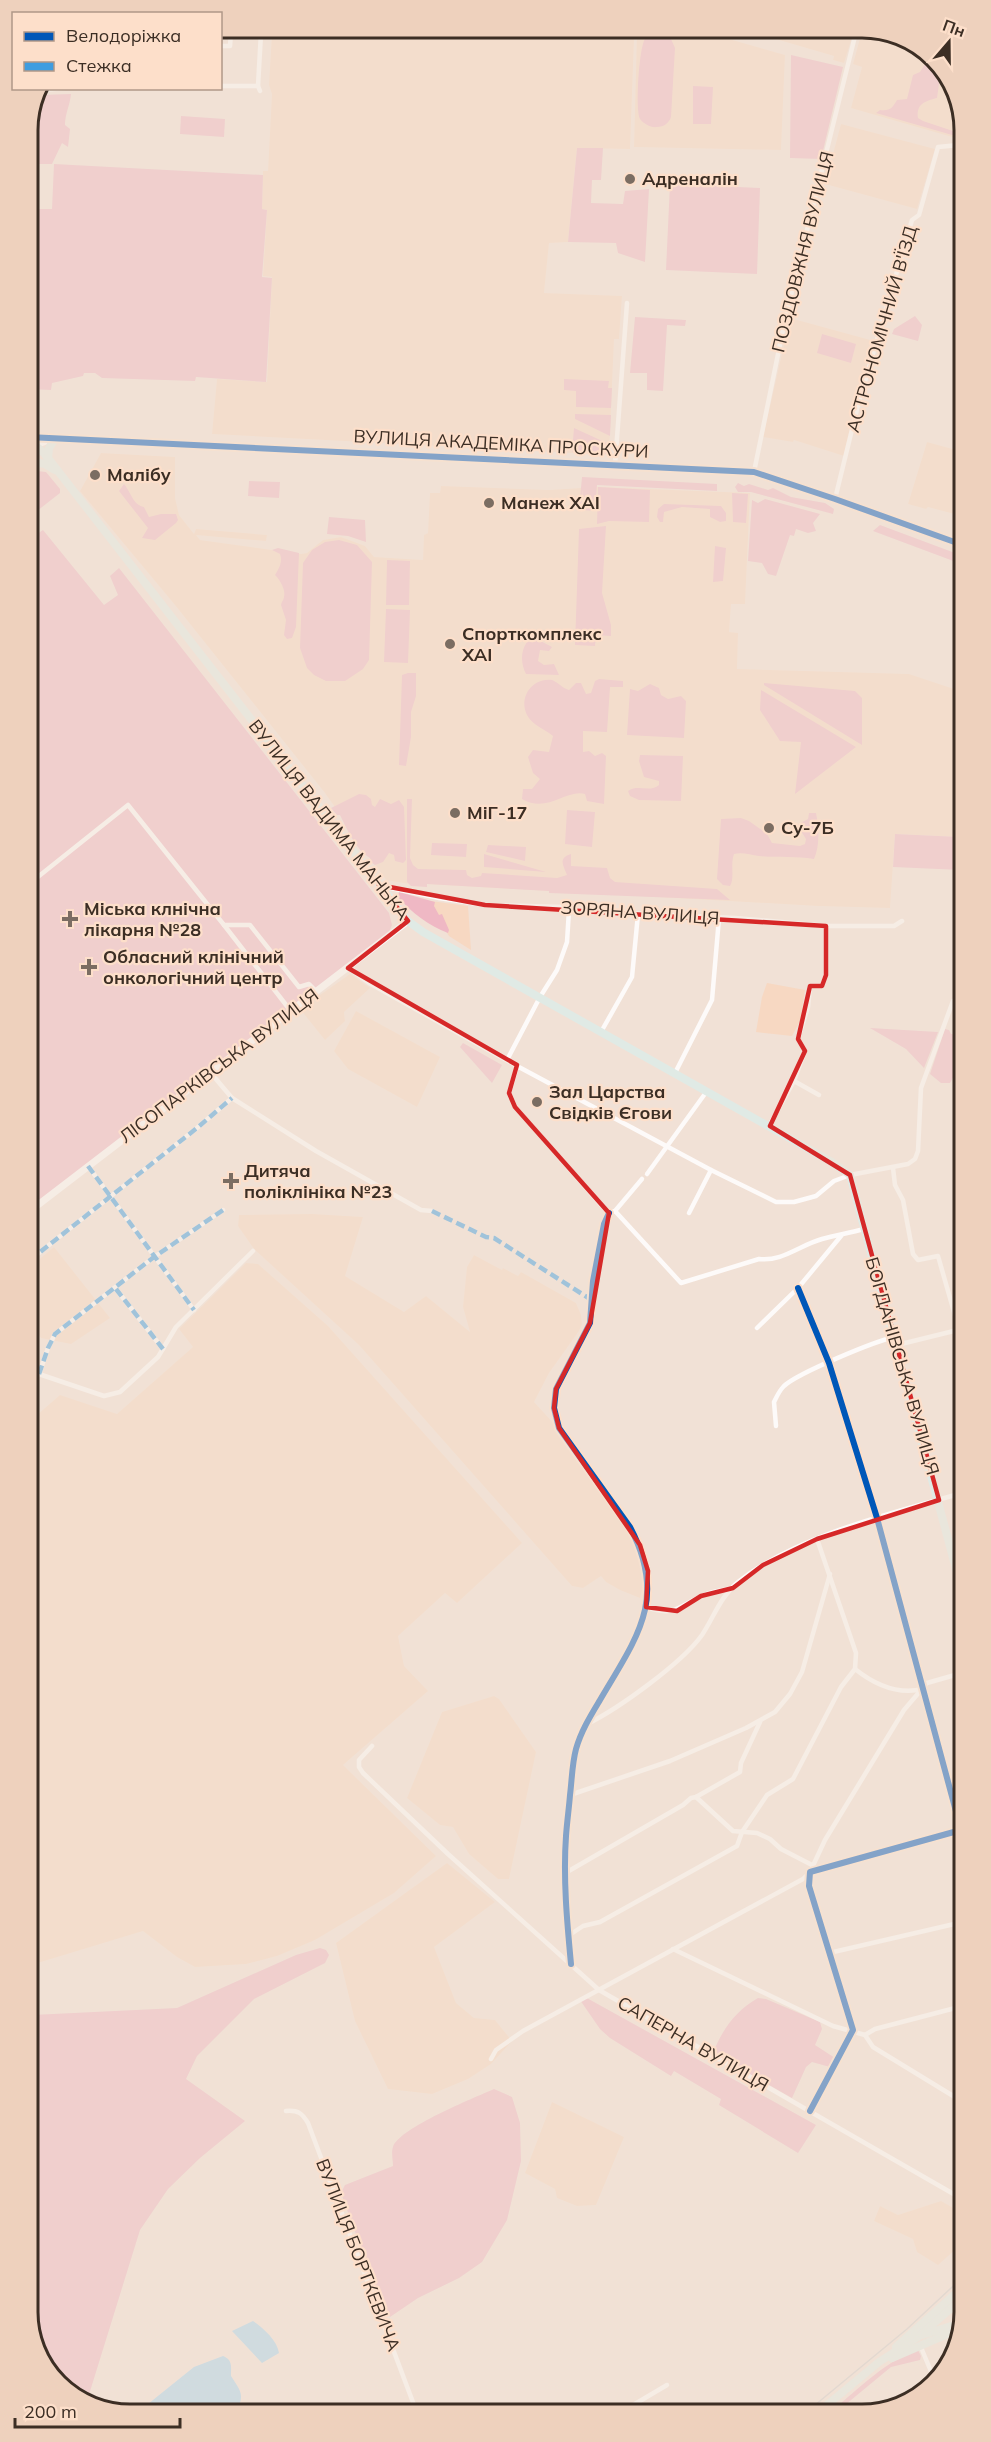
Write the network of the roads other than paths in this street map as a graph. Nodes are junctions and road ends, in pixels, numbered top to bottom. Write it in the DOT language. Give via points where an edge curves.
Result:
graph roads {
  1 [pos="231,38"];
  2 [pos="261,38"];
  3 [pos="855,38"];
  4 [pos="222,46"];
  5 [pos="222,86"];
  6 [pos="953,146"];
  7 [pos="627,303"];
  8 [pos="56,437"];
  9 [pos="38,438"];
  10 [pos="38,444"];
  11 [pos="38,452"];
  12 [pos="48,459"];
  13 [pos="38,464"];
  14 [pos="615,465"];
  15 [pos="57,472"];
  16 [pos="754,472"];
  17 [pos="835,499"];
  18 [pos="953,541"];
  19 [pos="38,877"];
  20 [pos="379,885"];
  21 [pos="569,910"];
  22 [pos="638,914"];
  23 [pos="719,918"];
  24 [pos="408,921"];
  25 [pos="902,921"];
  26 [pos="224,925"];
  27 [pos="826,926"];
  28 [pos="348,968"];
  29 [pos="316,991"];
  30 [pos="540,997"];
  31 [pos="953,1001"];
  32 [pos="290,1010"];
  33 [pos="601,1032"];
  34 [pos="507,1060"];
  35 [pos="517,1066"];
  36 [pos="210,1072"];
  37 [pos="675,1073"];
  38 [pos="794,1081"];
  39 [pos="706,1091"];
  40 [pos="819,1095"];
  41 [pos="232,1098"];
  42 [pos="769,1126"];
  43 [pos="665,1146"];
  44 [pos="88,1166"];
  45 [pos="893,1168"];
  46 [pos="711,1170"];
  47 [pos="647,1174"];
  48 [pos="850,1175"];
  49 [pos="642,1179"];
  50 [pos="110,1197"];
  51 [pos="38,1205"];
  52 [pos="224,1210"];
  53 [pos="432,1211"];
  54 [pos="612,1212"];
  55 [pos="689,1213"];
  56 [pos="864,1229"];
  57 [pos="841,1236"];
  58 [pos="253,1251"];
  59 [pos="38,1254"];
  60 [pos="154,1257"];
  61 [pos="798,1288"];
  62 [pos="116,1289"];
  63 [pos="953,1306"];
  64 [pos="194,1310"];
  65 [pos="757,1328"];
  66 [pos="953,1330"];
  67 [pos="896,1341"];
  68 [pos="163,1349"];
  69 [pos="829,1363"];
  70 [pos="39,1374"];
  71 [pos="776,1426"];
  72 [pos="953,1496"];
  73 [pos="939,1500"];
  74 [pos="877,1518"];
  75 [pos="817,1539"];
  76 [pos="953,1555"];
  77 [pos="830,1574"];
  78 [pos="733,1588"];
  79 [pos="646,1607"];
  80 [pos="855,1669"];
  81 [pos="953,1676"];
  82 [pos="923,1689"];
  83 [pos="760,1720"];
  84 [pos="586,1725"];
  85 [pos="372,1746"];
  86 [pos="570,1795"];
  87 [pos="696,1797"];
  88 [pos="953,1799"];
  89 [pos="742,1832"];
  90 [pos="953,1834"];
  91 [pos="812,1865"];
  92 [pos="567,1872"];
  93 [pos="810,1872"];
  94 [pos="953,1924"];
  95 [pos="568,1936"];
  96 [pos="673,1949"];
  97 [pos="829,1953"];
  98 [pos="571,1964"];
  99 [pos="599,1990"];
  100 [pos="953,2009"];
  101 [pos="853,2030"];
  102 [pos="865,2035"];
  103 [pos="491,2059"];
  104 [pos="953,2096"];
  105 [pos="286,2111"];
  106 [pos="810,2111"];
  107 [pos="953,2194"];
  108 [pos="953,2296"];
  109 [pos="953,2307"];
  110 [pos="935,2312"];
  111 [pos="945,2314"];
  112 [pos="952,2325"];
  113 [pos="949,2326"];
  114 [pos="952,2331"];
  115 [pos="919,2341"];
  116 [pos="893,2349"];
  117 [pos="879,2362"];
  118 [pos="931,2373"];
  119 [pos="667,2385"];
  120 [pos="414,2404"];
  121 [pos="635,2404"];
  122 [pos="828,2404"];
  1 -- 4 [label="street" via="230,46"];
  2 -- 5 [label="street" via="259,88"];
  3 -- 16 [label="street, ПОЗДОВЖНЯ ВУЛИЦЯ" via="786,315"];
  6 -- 17 [label="street, АСТРОНОМІЧНИЙ В'ЇЗД" via="938,147 918,215 912,220"];
  7 -- 14 [label="street"];
  8 -- 9 [label="street, ВУЛИЦЯ АКАДЕМІКА ПРОСКУРИ"];
  8 -- 10 [label="street"];
  8 -- 12 [label="main road" via="49,447"];
  8 -- 14 [label="street, ВУЛИЦЯ АКАДЕМІКА ПРОСКУРИ"];
  11 -- 12 [label="main road, ВУЛИЦЯ ВАДИМА МАНЬКА"];
  12 -- 15 [label="main road, ВУЛИЦЯ ВАДИМА МАНЬКА"];
  13 -- 15 [label="main road"];
  14 -- 16 [label="street, ВУЛИЦЯ АКАДЕМІКА ПРОСКУРИ"];
  15 -- 20 [label="main road, ВУЛИЦЯ ВАДИМА МАНЬКА"];
  16 -- 17 [label="street, ВУЛИЦЯ АКАДЕМІКА ПРОСКУРИ"];
  17 -- 18 [label="street, ВУЛИЦЯ АКАДЕМІКА ПРОСКУРИ"];
  19 -- 26 [label="street" via="128,805"];
  20 -- 21 [label="street, ЗОРЯНА ВУЛИЦЯ" via="485,905"];
  20 -- 24 [label="main road, ВУЛИЦЯ ВАДИМА МАНЬКА"];
  21 -- 22 [label="street, ЗОРЯНА ВУЛИЦЯ"];
  21 -- 30 [label="street" via="563,955"];
  22 -- 23 [label="street, ЗОРЯНА ВУЛИЦЯ"];
  22 -- 33 [label="street" via="632,977"];
  23 -- 27 [label="street, ЗОРЯНА ВУЛИЦЯ"];
  23 -- 37 [label="street" via="712,999"];
  24 -- 28 [label="street, ЛІСОПАРКІВСЬКА ВУЛИЦЯ"];
  24 -- 30 [label="main road, ВУЛИЦЯ ВАДИМА МАНЬКА"];
  25 -- 27 [label="street, ЗОРЯНА ВУЛИЦЯ" via="894,926"];
  26 -- 29 [label="street" via="250,925 299,987 309,984"];
  26 -- 32 [label="street"];
  27 -- 38 [label="street" via="826,975 822,986 810,986 798,1039 804,1051"];
  28 -- 29 [label="street, ЛІСОПАРКІВСЬКА ВУЛИЦЯ"];
  28 -- 34 [label="street"];
  29 -- 32 [label="street, ЛІСОПАРКІВСЬКА ВУЛИЦЯ"];
  30 -- 33 [label="main road, ВУЛИЦЯ ВАДИМА МАНЬКА"];
  30 -- 34 [label="street"];
  31 -- 45 [label="street" via="921,1088 918,1151 912,1162"];
  32 -- 36 [label="street, ЛІСОПАРКІВСЬКА ВУЛИЦЯ"];
  33 -- 37 [label="main road, ВУЛИЦЯ ВАДИМА МАНЬКА"];
  34 -- 35 [label="street"];
  35 -- 43 [label="street"];
  35 -- 54 [label="street" via="509,1093 514,1107"];
  36 -- 41 [label="street"];
  36 -- 44 [label="street, ЛІСОПАРКІВСЬКА ВУЛИЦЯ"];
  37 -- 39 [label="main road, ВУЛИЦЯ ВАДИМА МАНЬКА"];
  38 -- 40 [label="street"];
  38 -- 42 [label="street"];
  39 -- 42 [label="main road, ВУЛИЦЯ ВАДИМА МАНЬКА"];
  39 -- 43 [label="street"];
  41 -- 50 [label="street"];
  41 -- 53 [label="street" via="324,1156 422,1210"];
  42 -- 48 [label="main road, ВУЛИЦЯ ВАДИМА МАНЬКА"];
  43 -- 46 [label="street"];
  43 -- 47 [label="street"];
  44 -- 50 [label="street"];
  44 -- 51 [label="street, ЛІСОПАРКІВСЬКА ВУЛИЦЯ"];
  45 -- 48 [label="street"];
  45 -- 63 [label="street" via="913,1254 918,1260 938,1256"];
  46 -- 48 [label="street" via="785,1204 816,1196 834,1181"];
  46 -- 55 [label="street"];
  48 -- 56 [label="main road, БОГДАНІВСЬКА ВУЛИЦЯ"];
  49 -- 54 [label="street"];
  50 -- 59 [label="street"];
  50 -- 60 [label="street"];
  52 -- 60 [label="street"];
  54 -- 57 [label="street" via="681,1283 759,1259 771,1260 821,1239"];
  54 -- 79 [label="street" via="604,1224 590,1323 556,1389 554,1408 559,1428 640,1545 648,1571"];
  56 -- 57 [label="street"];
  56 -- 67 [label="main road, БОГДАНІВСЬКА ВУЛИЦЯ"];
  57 -- 61 [label="street"];
  58 -- 64 [label="street"];
  60 -- 62 [label="street"];
  60 -- 64 [label="street"];
  61 -- 65 [label="street"];
  61 -- 69 [label="street"];
  62 -- 68 [label="street"];
  62 -- 70 [label="street" via="56,1334"];
  64 -- 68 [label="street" via="176,1326"];
  66 -- 67 [label="street"];
  67 -- 69 [label="street" via="884,1339"];
  67 -- 73 [label="main road, БОГДАНІВСЬКА ВУЛИЦЯ"];
  68 -- 70 [label="street" via="120,1392 110,1396"];
  69 -- 71 [label="street" via="778,1392 774,1402"];
  69 -- 74 [label="street"];
  72 -- 73 [label="street"];
  73 -- 74 [label="street"];
  73 -- 76 [label="main road, БОГДАНІВСЬКА ВУЛИЦЯ"];
  74 -- 75 [label="street"];
  74 -- 82 [label="street"];
  75 -- 77 [label="street"];
  75 -- 78 [label="street" via="763,1565"];
  77 -- 80 [label="street" via="856,1653"];
  77 -- 83 [label="street" via="802,1672 775,1712"];
  78 -- 79 [label="street" via="701,1596 677,1611"];
  78 -- 84 [label="street" via="716,1607 701,1635 671,1665"];
  79 -- 84 [label="street" via="631,1647"];
  80 -- 82 [label="street" via="881,1685 907,1693"];
  80 -- 89 [label="street" via="841,1687 793,1779 767,1795"];
  81 -- 82 [label="street" via="927,1683"];
  82 -- 88 [label="street"];
  82 -- 91 [label="street" via="904,1710"];
  83 -- 86 [label="street" via="670,1761"];
  83 -- 87 [label="street" via="740,1772"];
  84 -- 86 [label="street" via="576,1749"];
  85 -- 98 [label="street, САПЕРНА ВУЛИЦЯ" via="359,1760 361,1771"];
  86 -- 92 [label="street"];
  87 -- 89 [label="street" via="733,1830"];
  87 -- 92 [label="street"];
  89 -- 91 [label="street" via="770,1839"];
  89 -- 95 [label="street" via="737,1846"];
  90 -- 93 [label="street"];
  91 -- 93 [label="street"];
  92 -- 95 [label="street"];
  93 -- 96 [label="street" via="754,1907"];
  93 -- 97 [label="street" via="809,1886"];
  94 -- 97 [label="street"];
  95 -- 98 [label="street"];
  96 -- 99 [label="street"];
  96 -- 101 [label="street" via="833,2026"];
  97 -- 101 [label="street"];
  98 -- 99 [label="street, САПЕРНА ВУЛИЦЯ"];
  99 -- 103 [label="street" via="523,2031 496,2050"];
  99 -- 106 [label="street, САПЕРНА ВУЛИЦЯ"];
  100 -- 102 [label="street"];
  101 -- 102 [label="street"];
  101 -- 106 [label="street"];
  102 -- 104 [label="street" via="873,2047"];
  105 -- 120 [label="street, ВУЛИЦЯ БОРТКЕВИЧА" via="296,2110 308,2123"];
  106 -- 107 [label="street, САПЕРНА ВУЛИЦЯ"];
  108 -- 110 [label="main road"];
  109 -- 111 [label="main road"];
  110 -- 115 [label="main road" via="919,2331"];
  110 -- 116 [label="main road"];
  111 -- 113 [label="main road" via="944,2321"];
  111 -- 115 [label="main road"];
  112 -- 113 [label="main road"];
  113 -- 115 [label="main road"];
  114 -- 115 [label="main road"];
  115 -- 116 [label="main road"];
  115 -- 117 [label="main road"];
  115 -- 118 [label="street"];
  116 -- 117 [label="main road"];
  117 -- 122 [label="main road"];
  119 -- 121 [label="street"];
}
